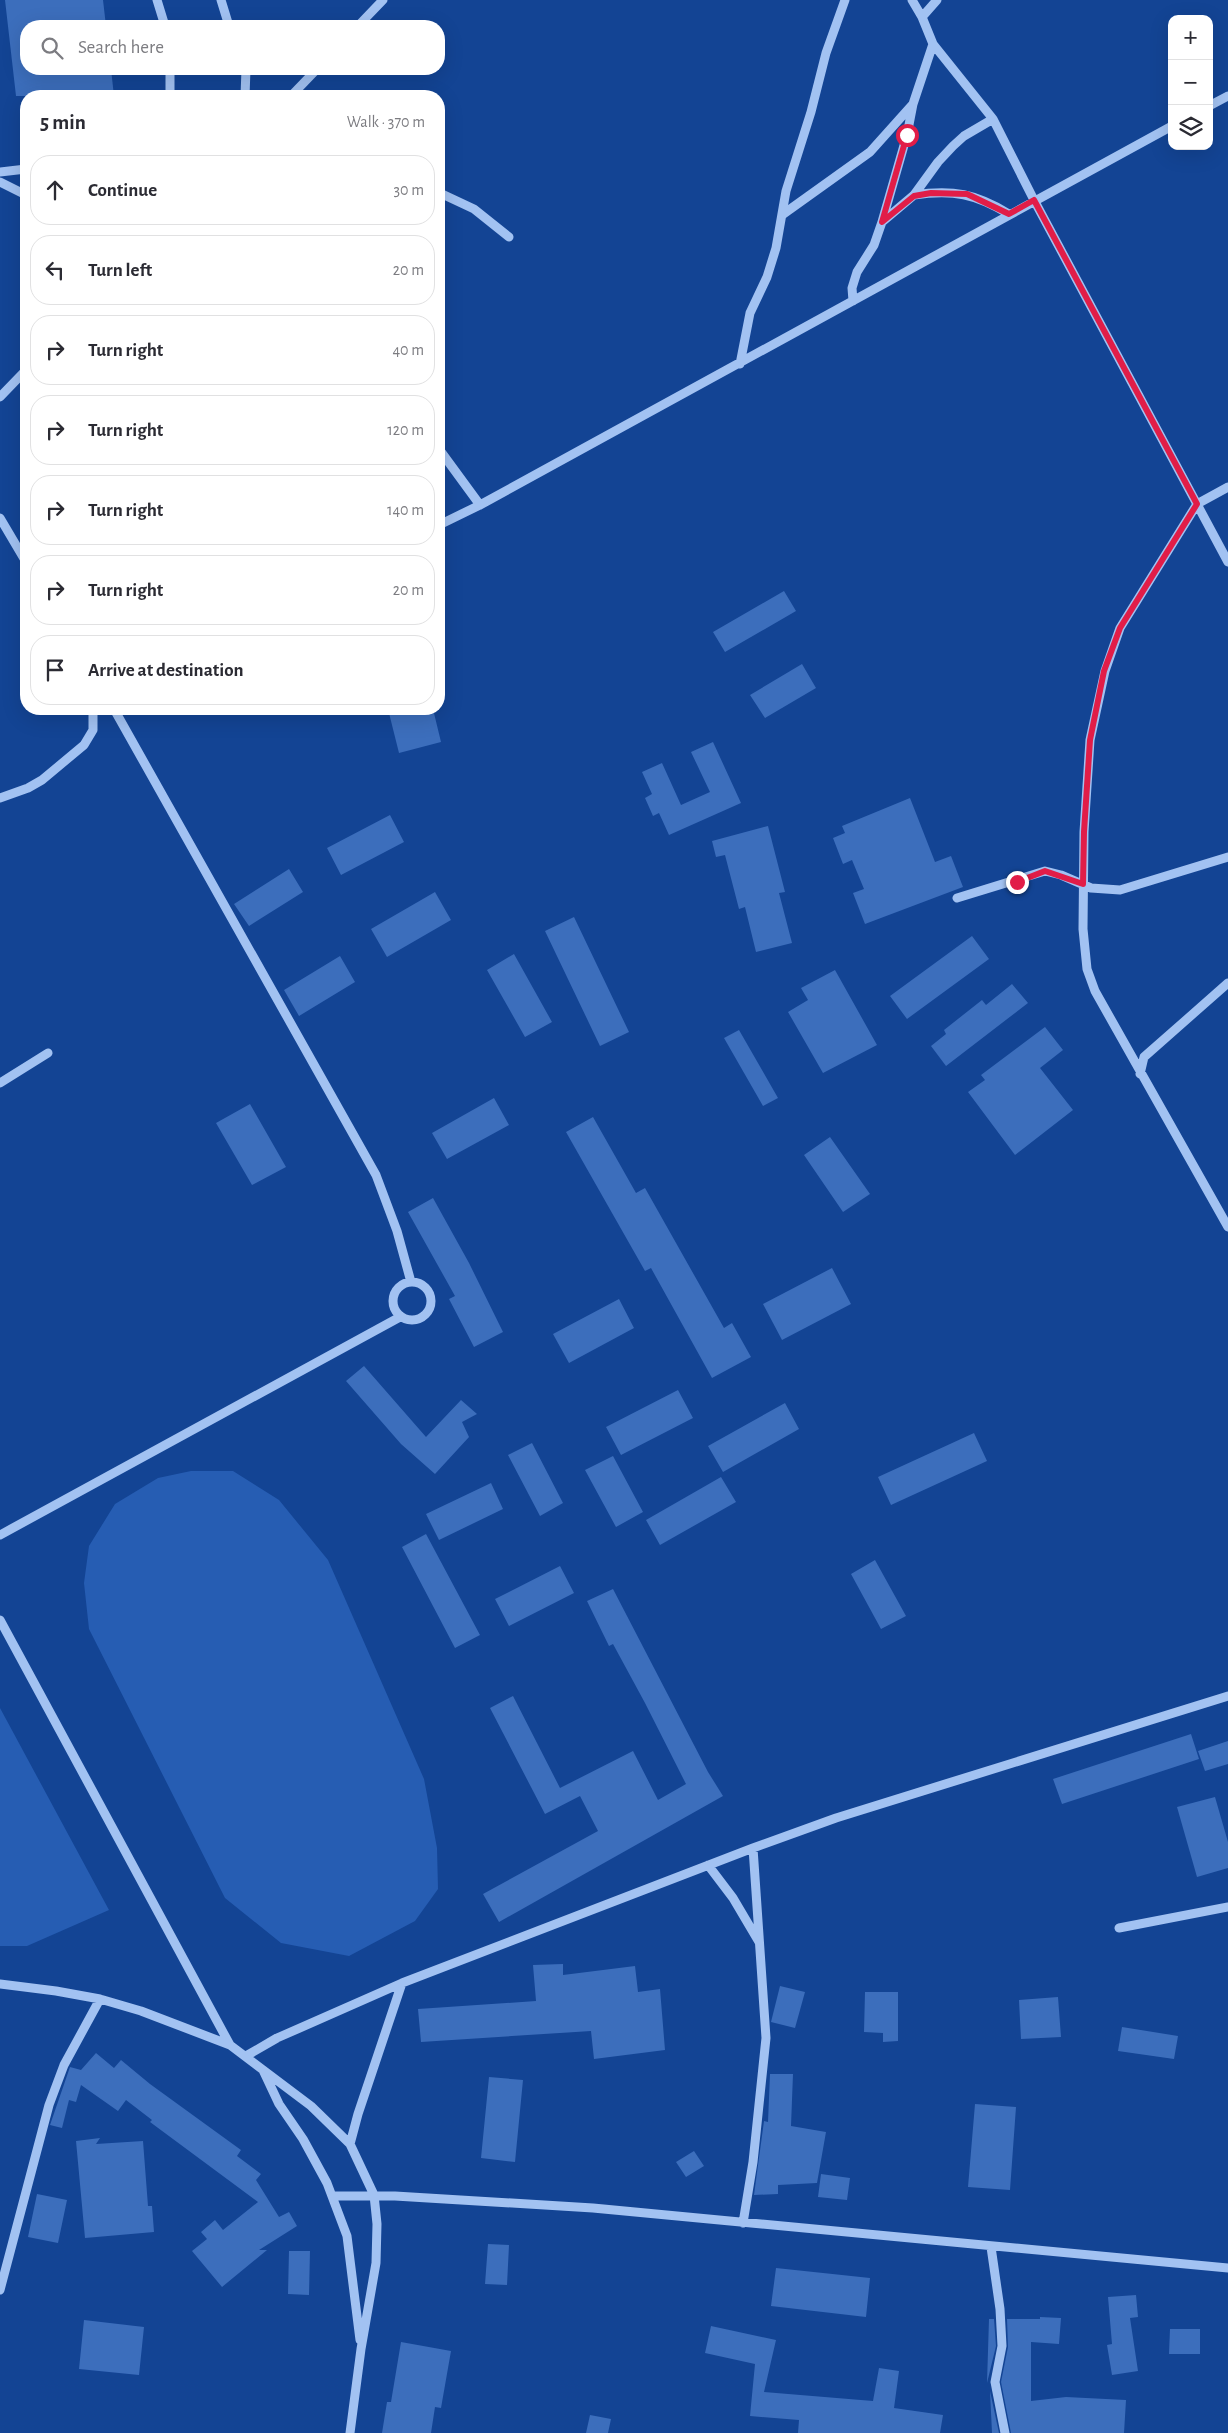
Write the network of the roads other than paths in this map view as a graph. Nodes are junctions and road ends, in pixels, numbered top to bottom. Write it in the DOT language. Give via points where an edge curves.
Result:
graph roads {
  1 [pos="157,0"];
  2 [pos="221,0"];
  3 [pos="383,0"];
  4 [pos="845,0"];
  5 [pos="912,0"];
  6 [pos="937,0"];
  7 [pos="922,17"];
  8 [pos="163,20"];
  9 [pos="227,20"];
  10 [pos="364,20"];
  11 [pos="933,44"];
  12 [pos="170,75"];
  13 [pos="246,75"];
  14 [pos="311,75"];
  15 [pos="170,90"];
  16 [pos="245,90"];
  17 [pos="297,90"];
  18 [pos="1228,96"];
  19 [pos="913,104"];
  20 [pos="1211,105"];
  21 [pos="993,119"];
  22 [pos="1168,128"];
  23 [pos="20,169"];
  24 [pos="0,172"];
  25 [pos="0,182"];
  26 [pos="20,192"];
  27 [pos="445,195"];
  28 [pos="914,196"];
  29 [pos="1034,200"];
  30 [pos="1009,214"];
  31 [pos="782,215"];
  32 [pos="882,222"];
  33 [pos="509,237"];
  34 [pos="853,301"];
  35 [pos="740,364"];
  36 [pos="20,376"];
  37 [pos="0,397"];
  38 [pos="445,457"];
  39 [pos="1228,487"];
  40 [pos="1197,504"];
  41 [pos="480,505"];
  42 [pos="0,518"];
  43 [pos="445,522"];
  44 [pos="20,552"];
  45 [pos="1228,562"];
  46 [pos="93,715"];
  47 [pos="117,715"];
  48 [pos="0,798"];
  49 [pos="1228,857"];
  50 [pos="1083,884"];
  51 [pos="957,898"];
  52 [pos="1228,982"];
  53 [pos="48,1053"];
  54 [pos="1140,1074"];
  55 [pos="0,1083"];
  56 [pos="1228,1227"];
  57 [pos="411,1282"];
  58 [pos="400,1317"];
  59 [pos="0,1535"];
  60 [pos="0,1620"];
  61 [pos="1228,1696"];
  62 [pos="753,1848"];
  63 [pos="708,1865"];
  64 [pos="1228,1906"];
  65 [pos="1119,1928"];
  66 [pos="760,1944"];
  67 [pos="402,1983"];
  68 [pos="0,1984"];
  69 [pos="100,1999"];
  70 [pos="230,2045"];
  71 [pos="246,2056"];
  72 [pos="262,2067"];
  73 [pos="350,2144"];
  74 [pos="374,2195"];
  75 [pos="332,2196"];
  76 [pos="743,2222"];
  77 [pos="991,2247"];
  78 [pos="1228,2268"];
  79 [pos="0,2290"];
  80 [pos="361,2349"];
  81 [pos="350,2433"];
  82 [pos="1005,2433"];
  1 -- 8 [label="street"];
  2 -- 9 [label="street"];
  3 -- 10 [label="street"];
  4 -- 31 [label="street" via="826,53"];
  5 -- 7 [label="street"];
  6 -- 7 [label="street"];
  7 -- 11 [label="street"];
  11 -- 19 [label="street"];
  11 -- 21 [label="street"];
  12 -- 15 [label="street"];
  13 -- 16 [label="street"];
  14 -- 17 [label="street"];
  18 -- 20 [label="street"];
  19 -- 31 [label="street" via="870,152"];
  19 -- 32 [label="street"];
  21 -- 28 [label="street" via="953,146"];
  21 -- 29 [label="street"];
  22 -- 29 [label="street"];
  23 -- 24 [label="street"];
  25 -- 26 [label="street"];
  27 -- 33 [label="street" via="474,209"];
  28 -- 30 [label="street" via="967,194"];
  28 -- 32 [label="street"];
  29 -- 30 [label="street"];
  29 -- 40 [label="street"];
  30 -- 34 [label="street"];
  31 -- 35 [label="street" via="774,256 750,314"];
  32 -- 34 [label="street" via="874,245 857,272 852,288"];
  34 -- 35 [label="street"];
  35 -- 41 [label="street"];
  36 -- 37 [label="street"];
  38 -- 41 [label="street"];
  39 -- 40 [label="street"];
  40 -- 45 [label="street"];
  40 -- 50 [label="street" via="1120,628 1104,671 1090,740"];
  41 -- 43 [label="street"];
  42 -- 44 [label="street"];
  46 -- 48 [label="street" via="93,730 84,745 42,780"];
  47 -- 57 [label="street" via="376,1175 397,1230"];
  49 -- 50 [label="street" via="1120,890 1091,888"];
  50 -- 51 [label="street" via="1045,871"];
  50 -- 54 [label="street" via="1087,969 1094,991"];
  52 -- 54 [label="street" via="1144,1056"];
  53 -- 55 [label="street"];
  54 -- 56 [label="street"];
  57 -- 58 [label="street" via="395,1291 392,1300"];
  57 -- 58 [label="street" via="426,1288 432,1303 429,1311 416,1320"];
  58 -- 59 [label="street"];
  60 -- 70 [label="street"];
  61 -- 62 [label="street" via="836,1818"];
  62 -- 63 [label="street"];
  62 -- 66 [label="street"];
  63 -- 66 [label="street" via="733,1898"];
  63 -- 67 [label="street"];
  64 -- 65 [label="street"];
  66 -- 76 [label="street" via="766,2038"];
  67 -- 71 [label="street" via="277,2038"];
  67 -- 73 [label="street"];
  68 -- 69 [label="street"];
  69 -- 70 [label="street" via="142,2011"];
  69 -- 79 [label="street" via="64,2065 49,2105"];
  70 -- 71 [label="street"];
  71 -- 72 [label="street"];
  72 -- 73 [label="street" via="311,2106"];
  72 -- 75 [label="street" via="279,2104 303,2139"];
  73 -- 74 [label="street"];
  74 -- 75 [label="street"];
  74 -- 76 [label="street" via="593,2208"];
  74 -- 80 [label="street" via="376,2263"];
  75 -- 80 [label="street" via="347,2236"];
  76 -- 77 [label="street"];
  77 -- 78 [label="street"];
  77 -- 82 [label="street" via="1002,2346 995,2382"];
  80 -- 81 [label="street"];
}
